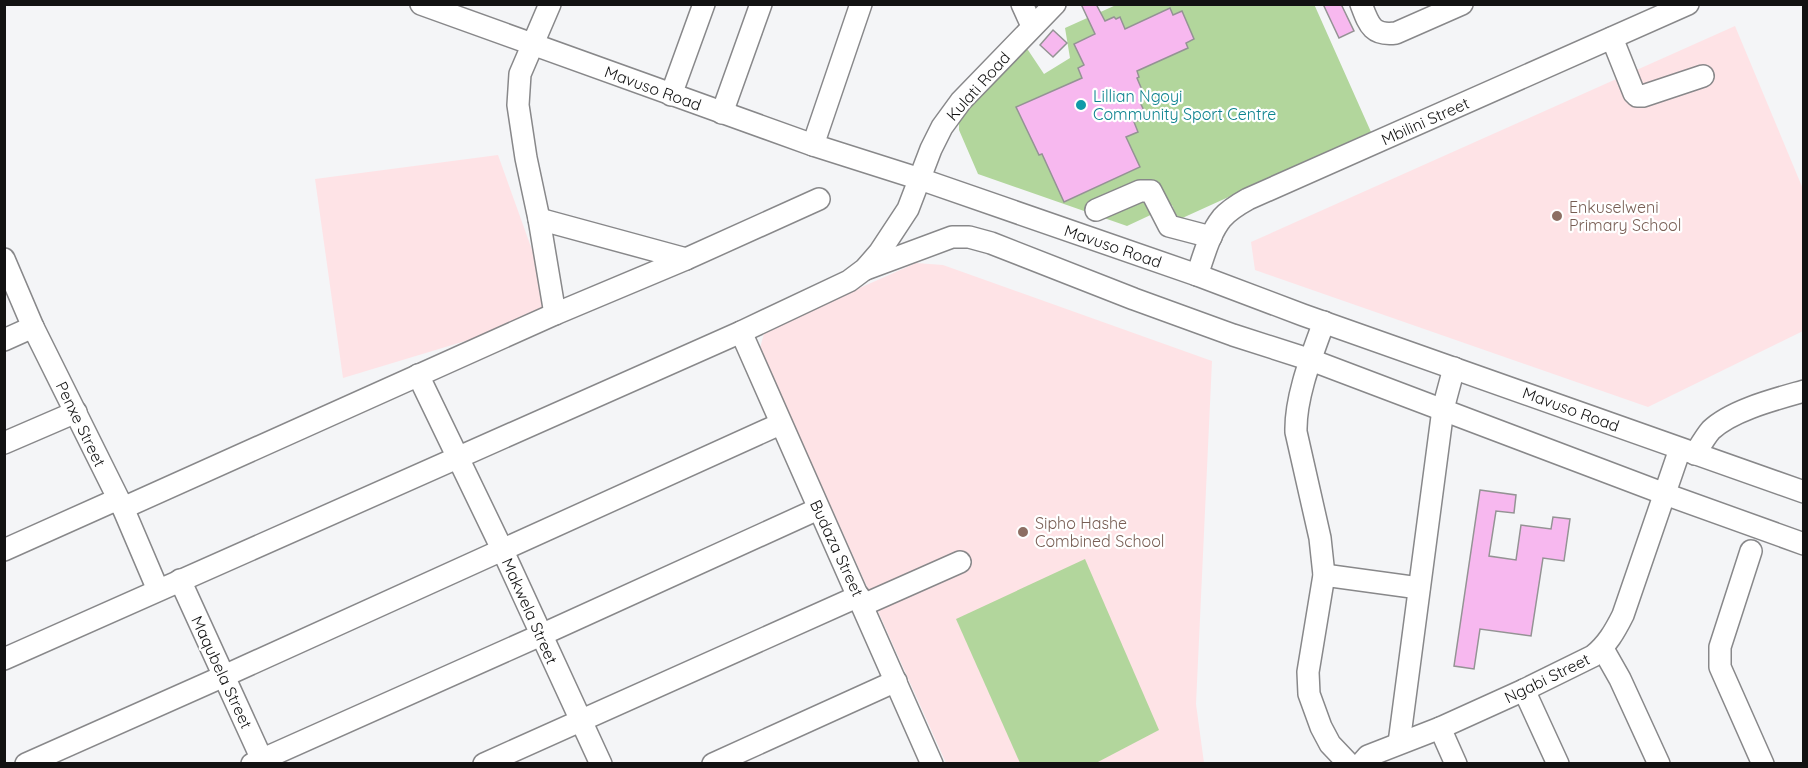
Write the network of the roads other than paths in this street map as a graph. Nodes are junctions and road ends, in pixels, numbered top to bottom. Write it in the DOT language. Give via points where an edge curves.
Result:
graph roads {
  1 [pos="421,4"];
  2 [pos="550,4"];
  3 [pos="704,4"];
  4 [pos="761,4"];
  5 [pos="861,4"];
  6 [pos="1022,4"];
  7 [pos="1055,4"];
  8 [pos="1361,4"];
  9 [pos="1462,4"];
  10 [pos="1688,4"];
  11 [pos="1032,26"];
  12 [pos="1612,38"];
  13 [pos="532,44"];
  14 [pos="1703,76"];
  15 [pos="671,95"];
  16 [pos="722,113"];
  17 [pos="813,145"];
  18 [pos="920,179"];
  19 [pos="819,199"];
  20 [pos="1096,210"];
  21 [pos="539,219"];
  22 [pos="1211,237"];
  23 [pos="4,259"];
  24 [pos="686,259"];
  25 [pos="865,269"];
  26 [pos="1197,274"];
  27 [pos="555,314"];
  28 [pos="1324,322"];
  29 [pos="33,327"];
  30 [pos="741,332"];
  31 [pos="4,340"];
  32 [pos="1311,360"];
  33 [pos="1454,368"];
  34 [pos="418,375"];
  35 [pos="1803,391"];
  36 [pos="1443,409"];
  37 [pos="76,412"];
  38 [pos="780,424"];
  39 [pos="4,443"];
  40 [pos="1687,451"];
  41 [pos="459,458"];
  42 [pos="1803,492"];
  43 [pos="1665,494"];
  44 [pos="120,503"];
  45 [pos="818,509"];
  46 [pos="1803,544"];
  47 [pos="502,549"];
  48 [pos="4,550"];
  49 [pos="1751,551"];
  50 [pos="960,562"];
  51 [pos="1324,575"];
  52 [pos="180,580"];
  53 [pos="1419,588"];
  54 [pos="158,590"];
  55 [pos="861,601"];
  56 [pos="541,635"];
  57 [pos="1603,649"];
  58 [pos="4,659"];
  59 [pos="224,676"];
  60 [pos="896,681"];
  61 [pos="1524,690"];
  62 [pos="581,720"];
  63 [pos="1440,728"];
  64 [pos="1399,743"];
  65 [pos="259,762"];
  66 [pos="26,764"];
  67 [pos="484,764"];
  68 [pos="601,764"];
  69 [pos="713,764"];
  70 [pos="932,764"];
  71 [pos="1350,764"];
  72 [pos="1361,764"];
  73 [pos="1456,764"];
  74 [pos="1558,764"];
  75 [pos="1659,764"];
  76 [pos="1763,764"];
  1 -- 13 [label="street, Mavuso Road"];
  2 -- 13 [label="street"];
  3 -- 15 [label="street"];
  4 -- 16 [label="street"];
  5 -- 17 [label="street"];
  6 -- 11 [label="street"];
  7 -- 11 [label="street, Kulati Road"];
  8 -- 9 [label="street" via="1372,28 1389,34"];
  10 -- 12 [label="street, Mbilini Street"];
  11 -- 18 [label="street, Kulati Road" via="961,101 942,127"];
  12 -- 14 [label="street" via="1637,96"];
  12 -- 22 [label="street, Mbilini Street" via="1248,199 1222,218"];
  13 -- 15 [label="street, Mavuso Road"];
  13 -- 21 [label="street" via="520,74 518,105"];
  15 -- 16 [label="street, Mavuso Road"];
  16 -- 17 [label="street, Mavuso Road"];
  17 -- 18 [label="street, Mavuso Road"];
  18 -- 25 [label="street, Kulati Road" via="895,231"];
  18 -- 26 [label="street, Mavuso Road"];
  19 -- 24 [label="street"];
  20 -- 22 [label="street" via="1148,190 1169,226"];
  21 -- 24 [label="street"];
  21 -- 27 [label="street"];
  22 -- 26 [label="street, Mbilini Street"];
  23 -- 29 [label="street, Penxe Street"];
  24 -- 27 [label="street"];
  25 -- 30 [label="street" via="849,281"];
  25 -- 32 [label="street" via="952,237 969,237"];
  26 -- 28 [label="street, Mavuso Road"];
  27 -- 34 [label="street"];
  28 -- 32 [label="street"];
  28 -- 33 [label="street, Mavuso Road"];
  29 -- 31 [label="street"];
  29 -- 37 [label="street, Penxe Street"];
  30 -- 38 [label="street, Budaza Street"];
  30 -- 41 [label="street"];
  32 -- 36 [label="street"];
  32 -- 51 [label="street" via="1300,397 1296,432 1320,538"];
  33 -- 36 [label="street"];
  33 -- 40 [label="street, Mavuso Road"];
  34 -- 41 [label="street, Makwela Street"];
  34 -- 44 [label="street"];
  35 -- 40 [label="street, Ngabi Street" via="1730,417"];
  36 -- 43 [label="street"];
  36 -- 53 [label="street"];
  37 -- 39 [label="street"];
  37 -- 44 [label="street, Penxe Street"];
  38 -- 45 [label="street, Budaza Street"];
  38 -- 47 [label="street"];
  40 -- 42 [label="street, Mavuso Road"];
  40 -- 43 [label="street, Ngabi Street"];
  41 -- 47 [label="street, Makwela Street"];
  41 -- 52 [label="street"];
  43 -- 46 [label="street"];
  43 -- 57 [label="street, Ngabi Street" via="1623,615"];
  44 -- 48 [label="street"];
  44 -- 54 [label="street, Penxe Street"];
  45 -- 55 [label="street, Budaza Street"];
  45 -- 56 [label="street"];
  47 -- 56 [label="street, Makwela Street"];
  47 -- 59 [label="street"];
  49 -- 76 [label="street" via="1719,657"];
  50 -- 55 [label="street"];
  51 -- 53 [label="street"];
  51 -- 71 [label="street" via="1308,672 1309,694 1330,744"];
  52 -- 54 [label="street"];
  52 -- 59 [label="street, Maqubela Street"];
  53 -- 64 [label="street"];
  54 -- 58 [label="street"];
  55 -- 60 [label="street, Budaza Street"];
  55 -- 62 [label="street"];
  56 -- 62 [label="street, Makwela Street"];
  56 -- 65 [label="street"];
  57 -- 61 [label="street, Ngabi Street"];
  57 -- 75 [label="street"];
  59 -- 65 [label="street, Maqubela Street"];
  59 -- 66 [label="street"];
  60 -- 69 [label="street"];
  60 -- 70 [label="street, Budaza Street"];
  61 -- 63 [label="street, Ngabi Street"];
  61 -- 74 [label="street"];
  62 -- 67 [label="street"];
  62 -- 68 [label="street, Makwela Street"];
  63 -- 64 [label="street, Ngabi Street"];
  63 -- 73 [label="street"];
  64 -- 72 [label="street, Ngabi Street" via="1368,756"];
}
